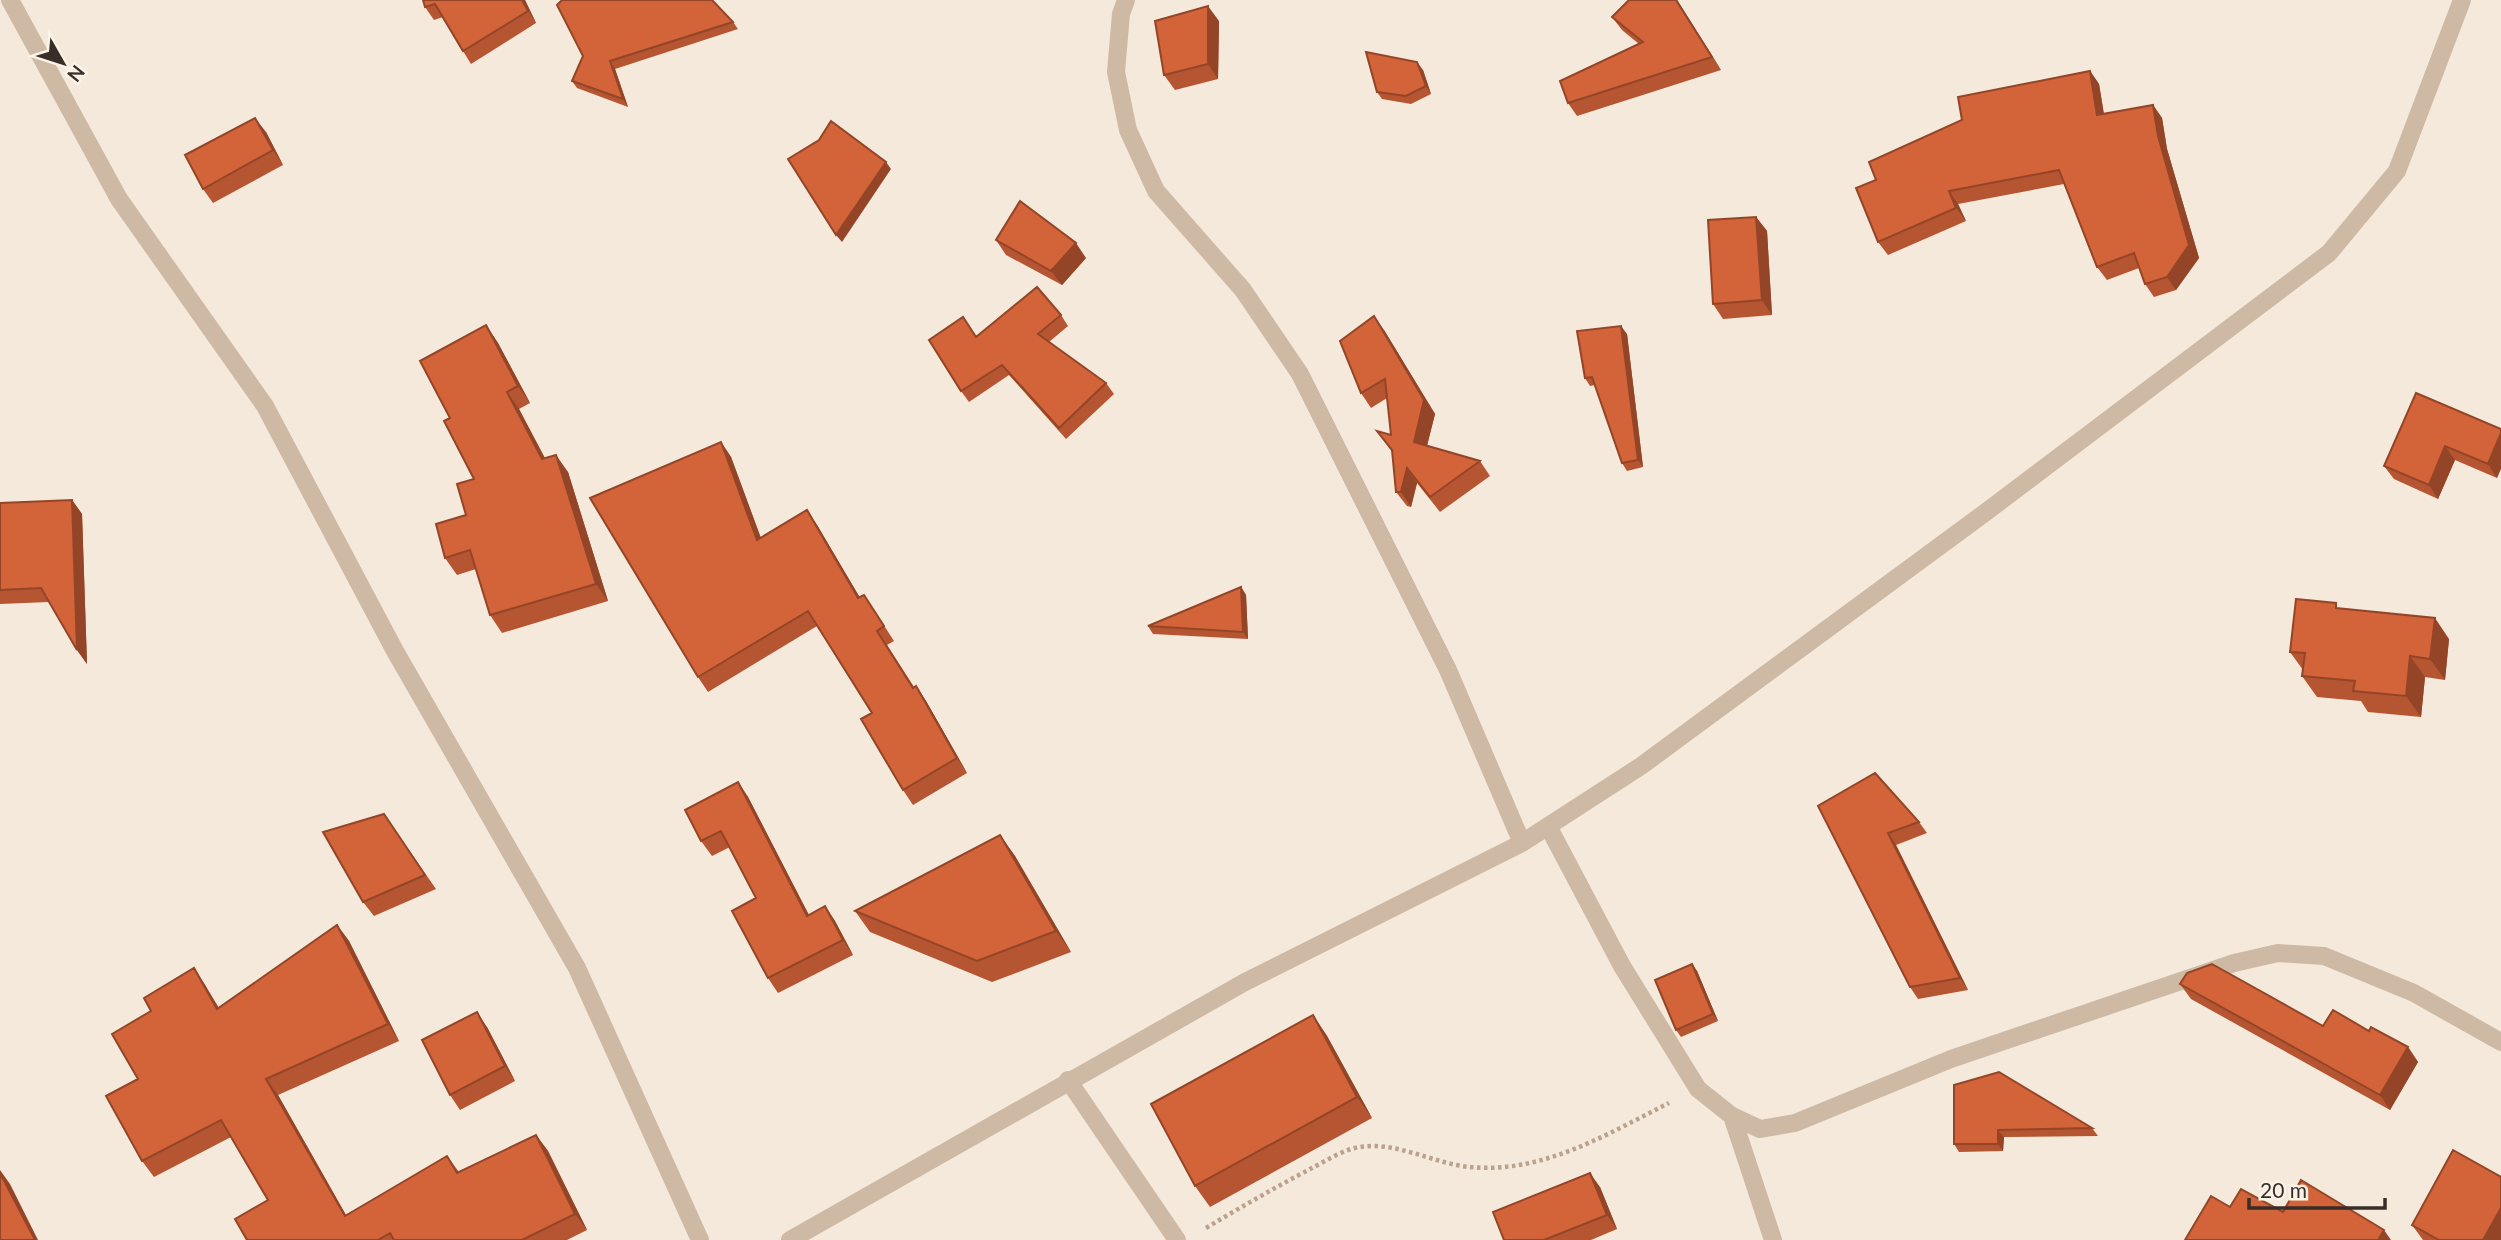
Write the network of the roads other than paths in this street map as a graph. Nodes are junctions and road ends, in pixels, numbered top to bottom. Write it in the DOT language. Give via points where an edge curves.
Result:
graph roads {
  1 [pos="10,0"];
  2 [pos="1126,0"];
  3 [pos="2462,0"];
  4 [pos="1548,826"];
  5 [pos="1522,843"];
  6 [pos="2501,1042"];
  7 [pos="1068,1080"];
  8 [pos="1732,1116"];
  9 [pos="701,1240"];
  10 [pos="790,1240"];
  11 [pos="1177,1240"];
  12 [pos="1773,1240"];
  1 -- 9 [label="street" via="119,199 265,406 395,651 577,968"];
  2 -- 5 [label="street" via="1116,72 1128,130 1156,191 1243,290 1300,374 1448,670"];
  3 -- 4 [label="street" via="2397,171 2329,253 1642,766"];
  4 -- 5 [label="street"];
  4 -- 8 [label="street" via="1622,966 1698,1089"];
  5 -- 7 [label="street" via="1245,982"];
  6 -- 8 [label="street" via="2414,993 2325,956 2278,953 2234,963 1951,1059 1795,1123 1760,1129"];
  7 -- 10 [label="street"];
  7 -- 11 [label="street"];
  8 -- 12 [label="street"];
}
